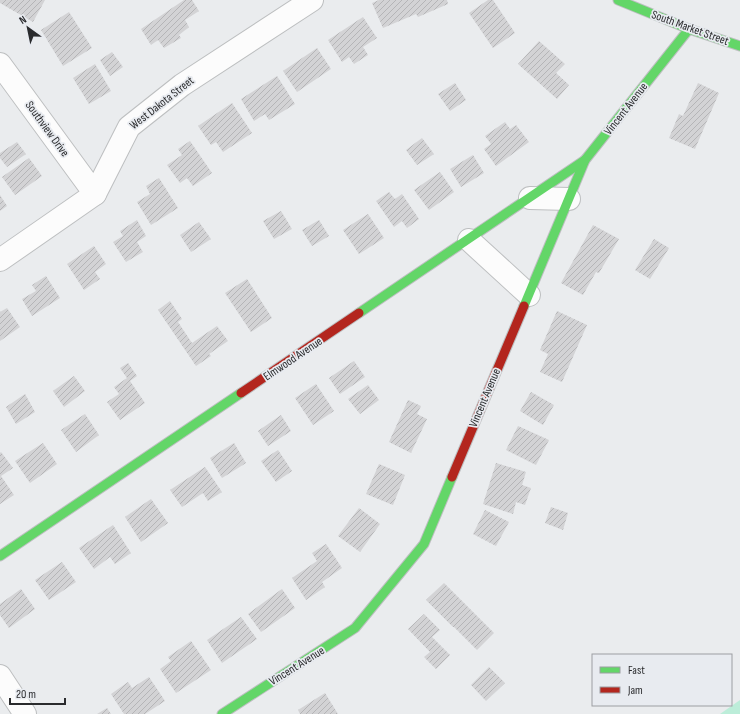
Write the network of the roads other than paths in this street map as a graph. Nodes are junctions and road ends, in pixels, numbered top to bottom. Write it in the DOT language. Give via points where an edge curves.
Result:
graph roads {
  1 [pos="312,0"];
  2 [pos="618,0"];
  3 [pos="689,29"];
  4 [pos="740,46"];
  5 [pos="0,64"];
  6 [pos="585,160"];
  7 [pos="95,194"];
  8 [pos="530,198"];
  9 [pos="569,199"];
  10 [pos="469,240"];
  11 [pos="0,260"];
  12 [pos="529,295"];
  13 [pos="0,556"];
  14 [pos="0,676"];
  15 [pos="25,714"];
  16 [pos="222,714"];
  1 -- 7 [label="street, West Dakota Street" via="182,85 129,127"];
  2 -- 3 [label="street, South Market Street"];
  3 -- 4 [label="street, South Market Street"];
  3 -- 6 [label="street, Vincent Avenue"];
  5 -- 7 [label="street, Southview Drive"];
  6 -- 8 [label="street, Elmwood Avenue"];
  6 -- 9 [label="street, Vincent Avenue"];
  7 -- 11 [label="street, West Dakota Street"];
  8 -- 9 [label="street"];
  8 -- 10 [label="street, Elmwood Avenue"];
  9 -- 12 [label="street, Vincent Avenue"];
  10 -- 12 [label="street"];
  10 -- 13 [label="street, Elmwood Avenue"];
  12 -- 16 [label="street, Vincent Avenue" via="424,544 355,628"];
  14 -- 15 [label="street"];
}
